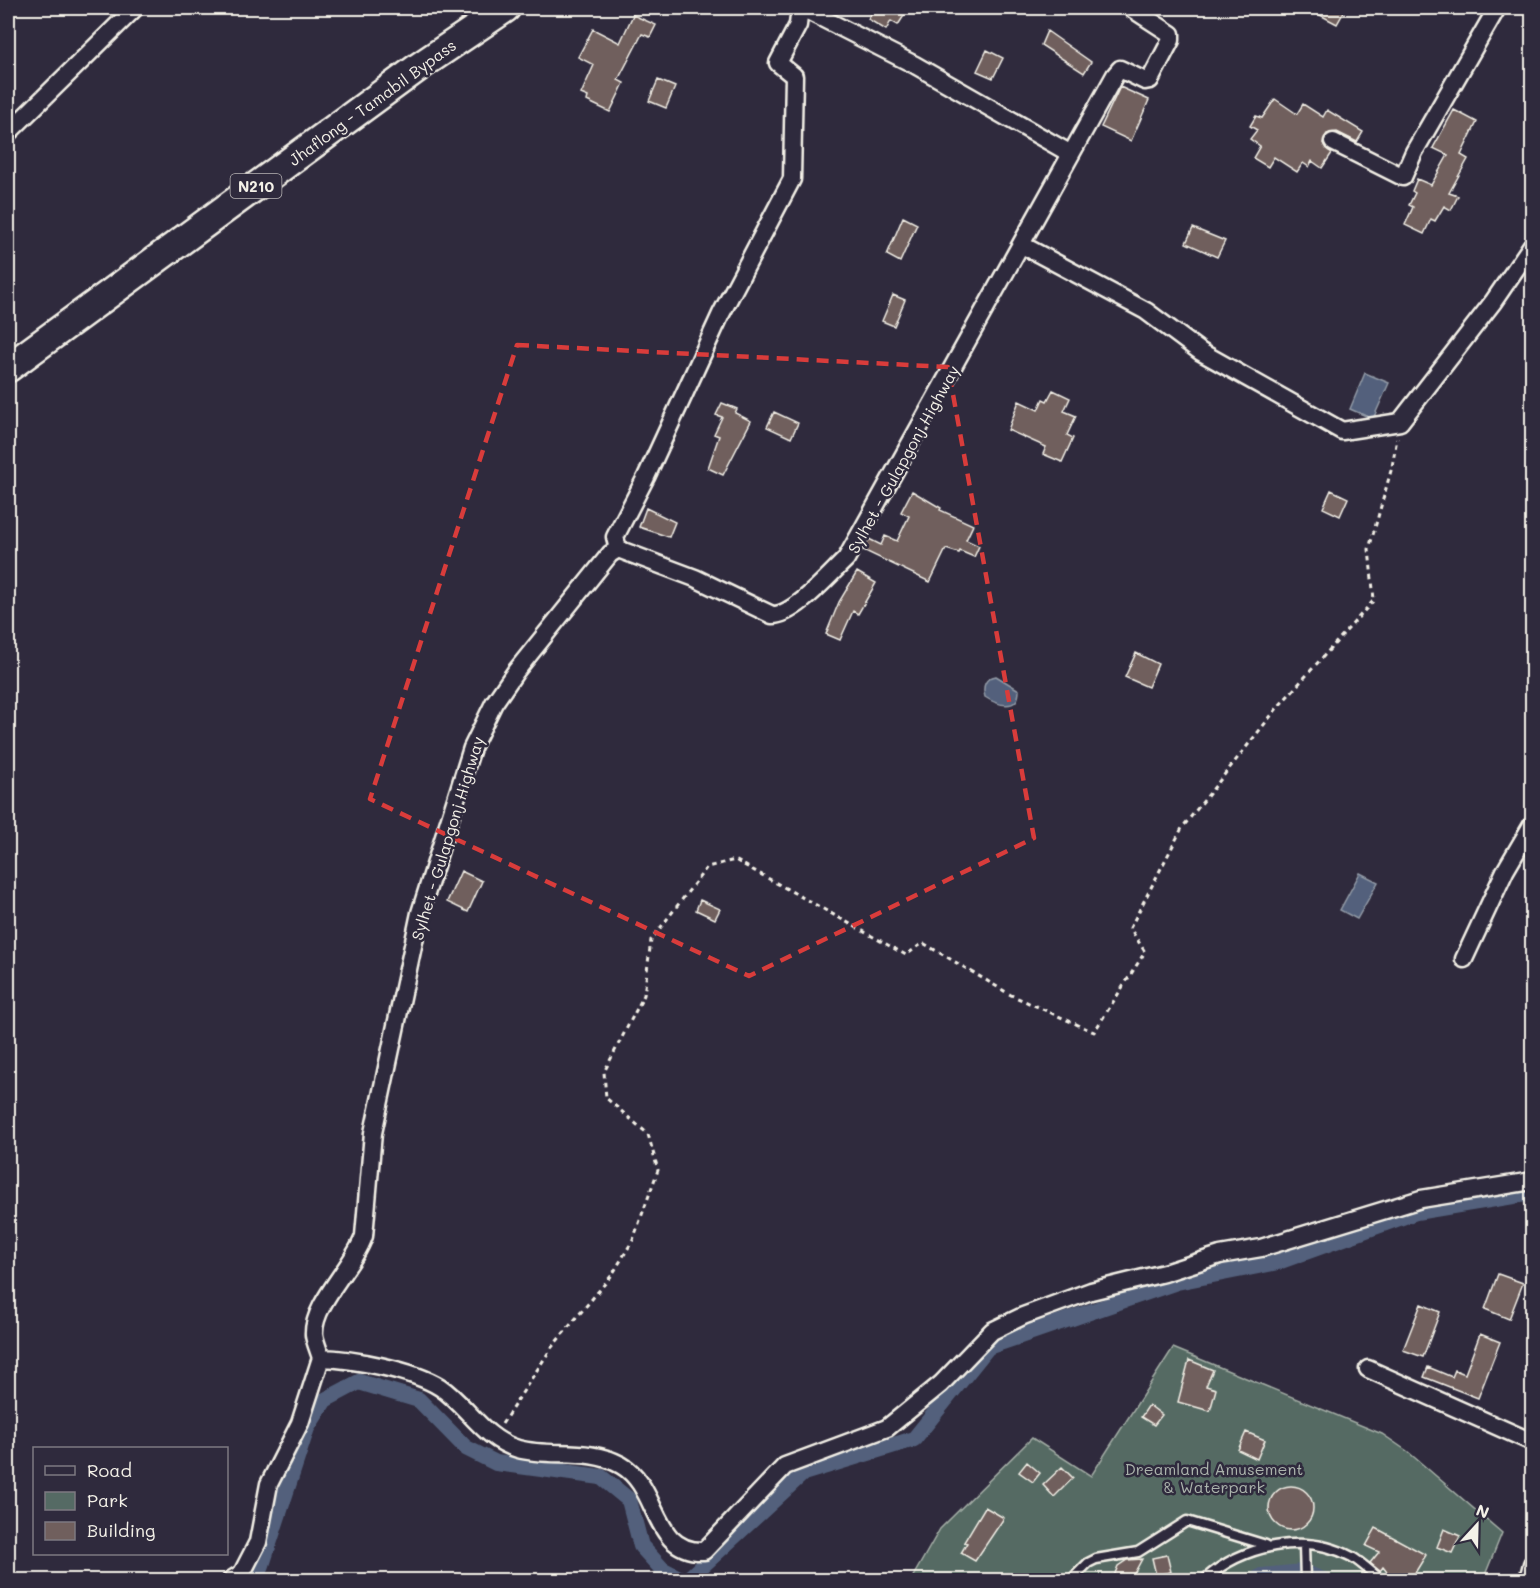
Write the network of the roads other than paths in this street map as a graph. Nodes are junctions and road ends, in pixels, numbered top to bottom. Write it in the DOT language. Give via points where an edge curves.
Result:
graph roads {
  1 [pos="135,8"];
  2 [pos="506,8"];
  3 [pos="801,8"];
  4 [pos="1131,8"];
  5 [pos="1497,8"];
  6 [pos="8,133"];
  7 [pos="1333,142"];
  8 [pos="1071,154"];
  9 [pos="1022,245"];
  10 [pos="1533,245"];
  11 [pos="8,368"];
  12 [pos="618,549"];
  13 [pos="1533,825"];
  14 [pos="1464,959"];
  15 [pos="1533,1181"];
  16 [pos="321,1358"];
  17 [pos="1368,1369"];
  18 [pos="1533,1442"];
  19 [pos="1266,1545"];
  20 [pos="1304,1547"];
  21 [pos="1533,1564"];
  22 [pos="1071,1580"];
  23 [pos="231,1581"];
  24 [pos="1204,1581"];
  25 [pos="1305,1581"];
  26 [pos="1381,1581"];
  27 [pos="1528,1581"];
  1 -- 6 [label="street"];
  2 -- 11 [label="highway, Jhaflong - Tamabil Bypass / N210" via="410,73"];
  3 -- 8 [label="street" via="915,65"];
  3 -- 12 [label="street" via="798,26 778,63 794,76 792,178 721,314 615,537"];
  4 -- 8 [label="street, Sylhet - Gulapgonj Highway" via="1171,34 1171,40 1150,80 1120,69"];
  5 -- 7 [label="street" via="1403,177"];
  8 -- 9 [label="street, Sylhet - Gulapgonj Highway"];
  9 -- 10 [label="street" via="1146,311 1201,352 1342,431 1400,422"];
  9 -- 12 [label="street, Sylhet - Gulapgonj Highway" via="851,552 803,599 780,615 772,615 695,578"];
  12 -- 16 [label="street, Sylhet - Gulapgonj Highway" via="516,671 472,748 420,913 373,1132 364,1236 359,1252 327,1298 317,1320 314,1335"];
  13 -- 14 [label="street" via="1505,871"];
  15 -- 16 [label="street" via="1421,1199 1261,1248 1220,1255 1091,1291 1023,1316 992,1331 941,1384 887,1428 785,1466 704,1551 678,1546 663,1530 643,1486 621,1465 586,1454 518,1449 493,1438 440,1387 399,1371"];
  16 -- 23 [label="street" via="300,1423 269,1484 258,1542 242,1573"];
  17 -- 18 [label="street"];
  19 -- 20 [label="lane"];
  19 -- 22 [label="lane" via="1187,1521 1138,1552 1088,1563"];
  19 -- 24 [label="lane" via="1214,1571"];
  20 -- 25 [label="lane"];
  20 -- 26 [label="lane" via="1320,1545 1352,1557"];
  21 -- 27 [label="street"];
}
